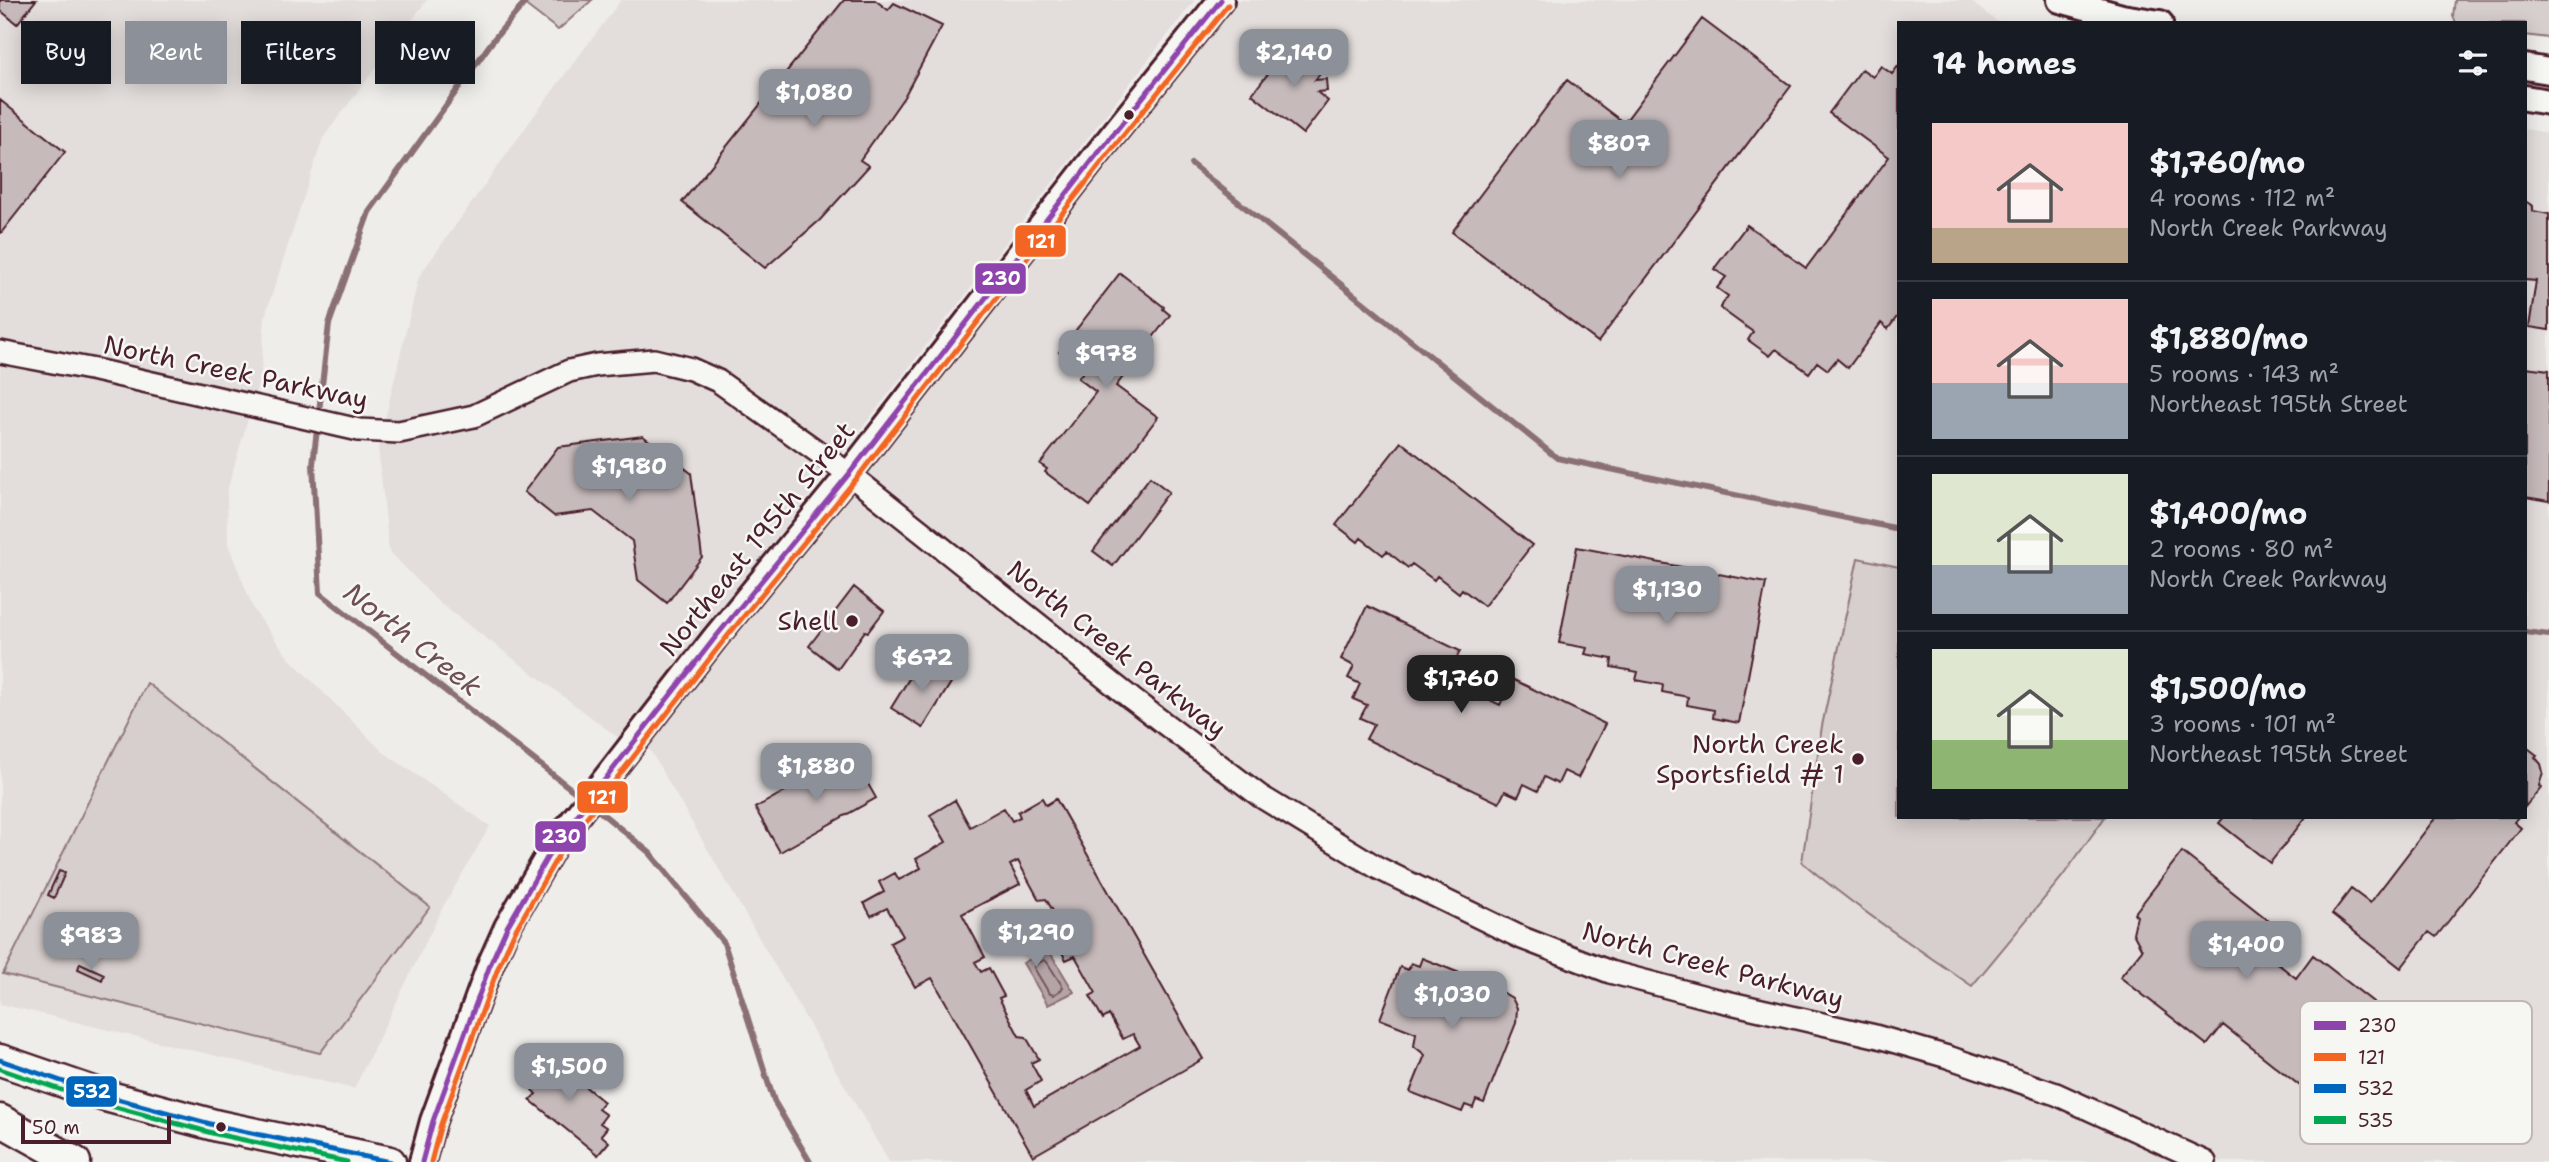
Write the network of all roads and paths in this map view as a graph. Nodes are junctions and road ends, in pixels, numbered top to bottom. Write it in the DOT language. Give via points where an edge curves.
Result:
graph roads {
  1 [pos="1221,0"];
  2 [pos="2060,0"];
  3 [pos="2147,21"];
  4 [pos="2527,66"];
  5 [pos="2549,71"];
  6 [pos="2527,98"];
  7 [pos="2549,102"];
  8 [pos="0,352"];
  9 [pos="849,474"];
  10 [pos="0,1060"];
  11 [pos="0,1120"];
  12 [pos="75,1162"];
  13 [pos="390,1162"];
  14 [pos="422,1162"];
  15 [pos="2205,1162"];
  1 -- 9 [label="main road, Northeast 195th Street"];
  2 -- 3 [label="main road"];
  4 -- 5 [label="main road"];
  6 -- 7 [label="main road"];
  8 -- 9 [label="street, North Creek Parkway" via="359,430 399,432 474,415 569,371 654,360 718,381"];
  9 -- 14 [label="main road, Northeast 195th Street" via="555,844 502,940 455,1059"];
  9 -- 15 [label="street, North Creek Parkway" via="1261,796 1325,837 1445,902 1522,939 1610,972 1875,1036 1983,1068 2056,1094"];
  10 -- 13 [label="highway" via="102,1095 205,1122"];
  11 -- 12 [label="highway"];
}
